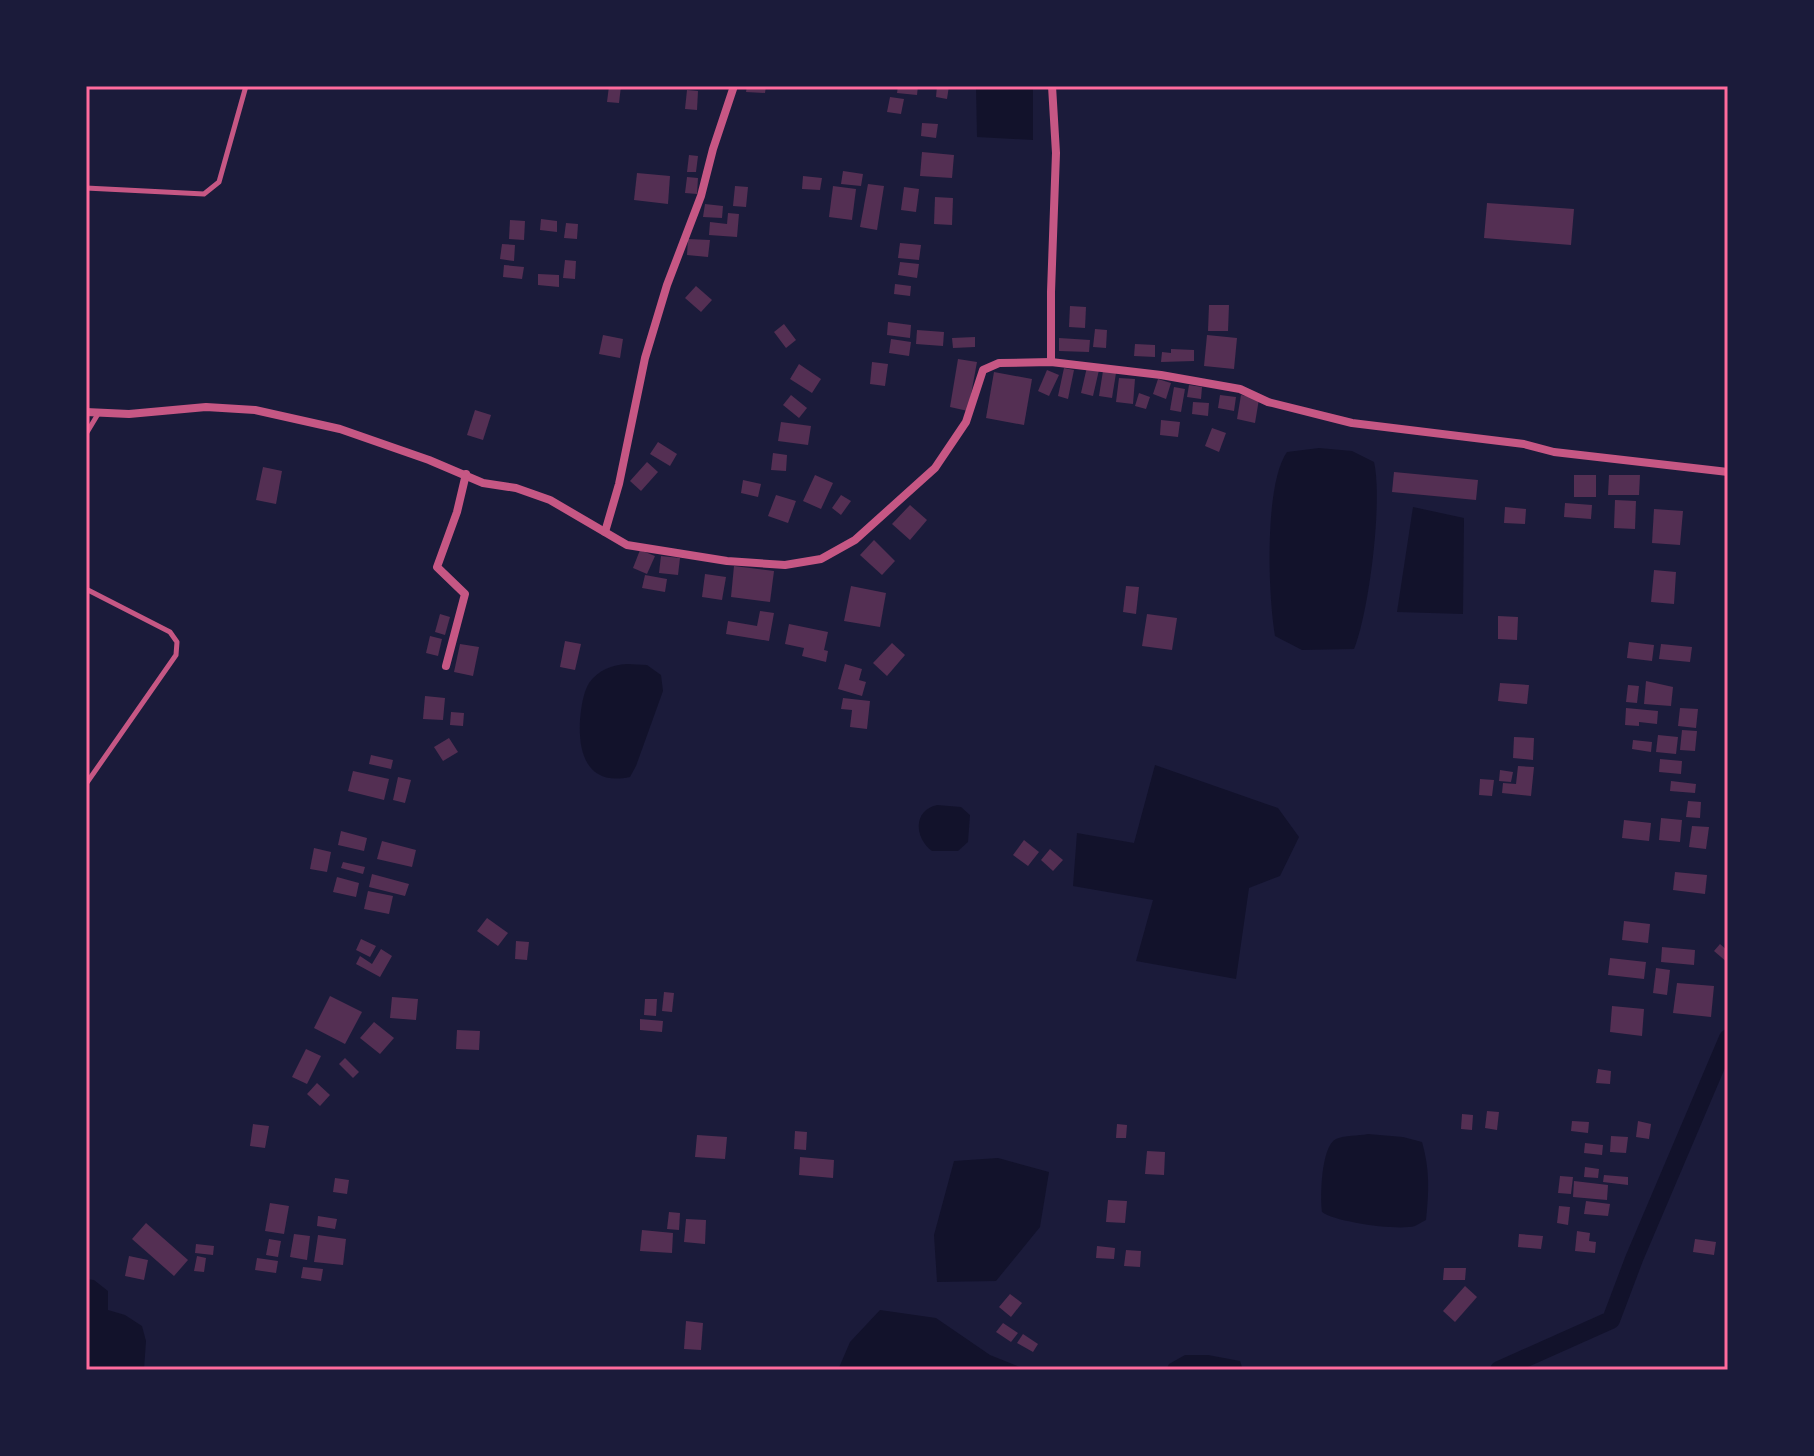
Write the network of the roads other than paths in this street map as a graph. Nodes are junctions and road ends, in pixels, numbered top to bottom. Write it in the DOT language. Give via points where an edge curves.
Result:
graph roads {
  1 [pos="246,86"];
  2 [pos="734,86"];
  3 [pos="1052,86"];
  4 [pos="86,188"];
  5 [pos="1051,362"];
  6 [pos="86,412"];
  7 [pos="98,414"];
  8 [pos="86,434"];
  9 [pos="1728,472"];
  10 [pos="466,474"];
  11 [pos="605,532"];
  12 [pos="86,589"];
  13 [pos="446,666"];
  14 [pos="86,784"];
  1 -- 4 [label="lane" via="219,182 204,194"];
  2 -- 11 [label="street" via="645,358"];
  3 -- 5 [label="street" via="1056,153"];
  5 -- 9 [label="street" via="1240,389 1268,402 1352,423"];
  5 -- 11 [label="street" via="999,363 983,370 966,422 935,468 855,540 821,559 785,565 727,561 627,545"];
  6 -- 7 [label="street"];
  7 -- 8 [label="lane"];
  7 -- 10 [label="street" via="206,407 255,410 340,429"];
  10 -- 11 [label="street" via="550,500"];
  10 -- 13 [label="street" via="437,567 465,594"];
  12 -- 14 [label="lane" via="170,632 177,642 176,655"];
}
